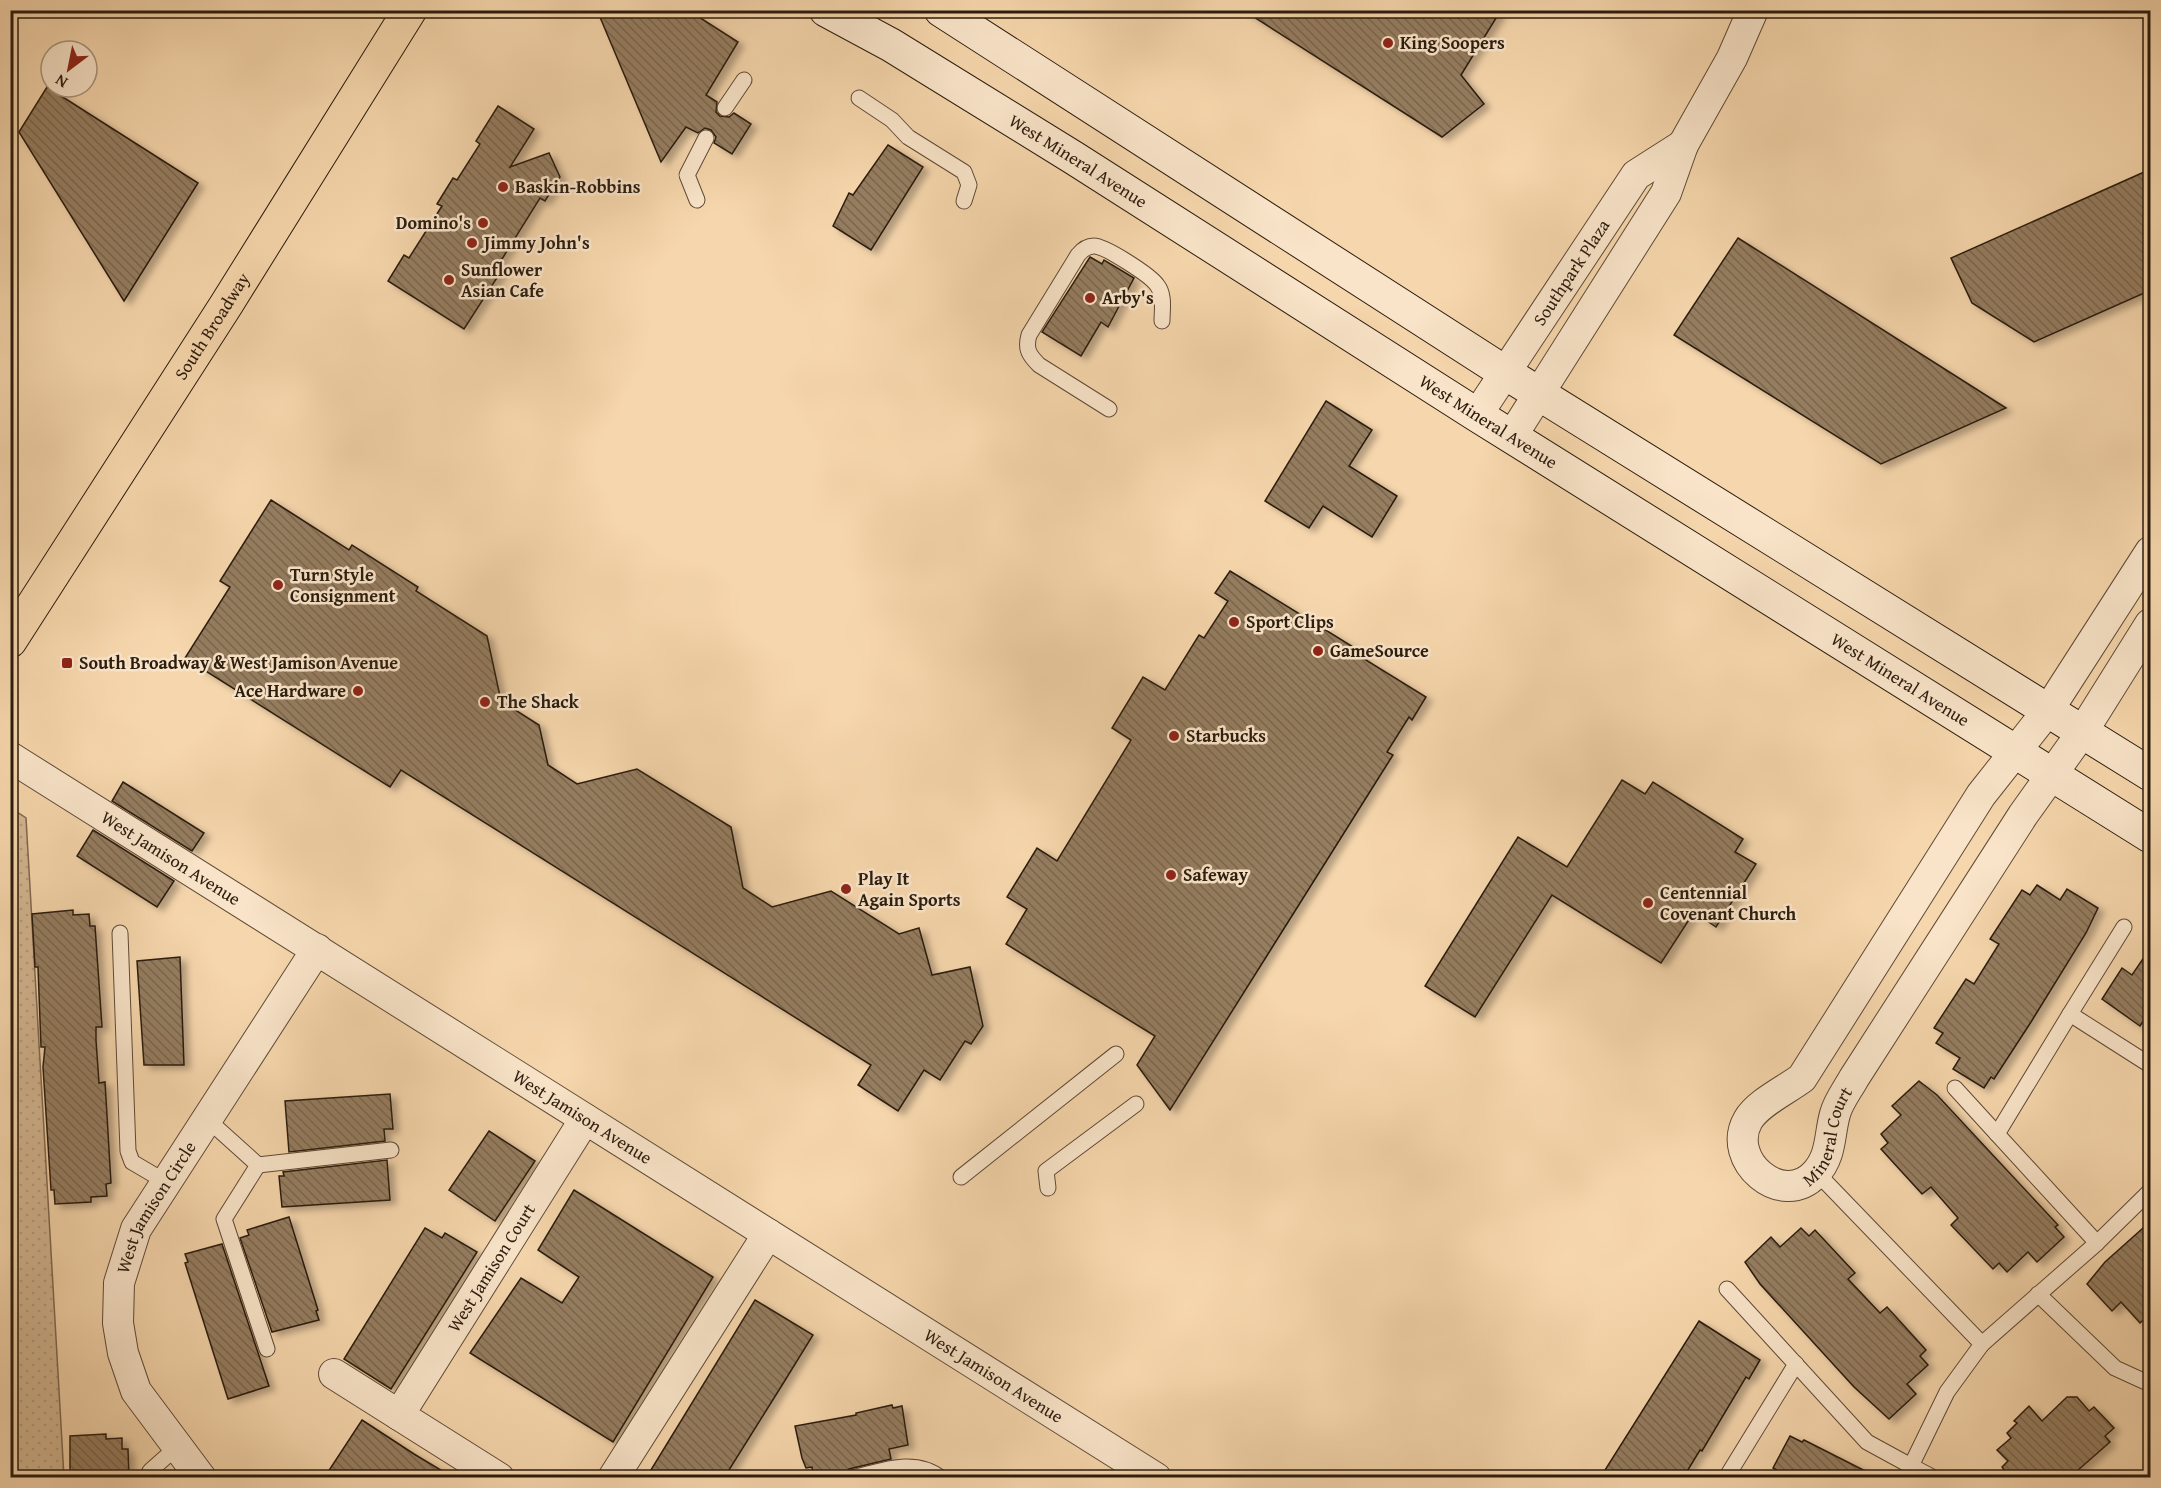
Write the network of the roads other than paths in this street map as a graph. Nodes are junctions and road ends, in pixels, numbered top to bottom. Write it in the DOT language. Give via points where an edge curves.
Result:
graph roads {
  1 [pos="410,10"];
  2 [pos="826,10"];
  3 [pos="941,10"];
  4 [pos="1753,10"];
  5 [pos="744,80"];
  6 [pos="859,98"];
  7 [pos="725,108"];
  8 [pos="706,138"];
  9 [pos="1683,145"];
  10 [pos="698,200"];
  11 [pos="964,201"];
  12 [pos="1162,321"];
  13 [pos="1504,372"];
  14 [pos="1538,394"];
  15 [pos="1109,409"];
  16 [pos="1477,415"];
  17 [pos="1512,436"];
  18 [pos="2151,552"];
  19 [pos="2151,624"];
  20 [pos="10,641"];
  21 [pos="2049,710"];
  22 [pos="2083,731"];
  23 [pos="2016,752"];
  24 [pos="10,757"];
  25 [pos="2151,774"];
  26 [pos="2052,775"];
  27 [pos="2151,836"];
  28 [pos="2124,927"];
  29 [pos="120,933"];
  30 [pos="317,949"];
  31 [pos="2070,1014"];
  32 [pos="1116,1054"];
  33 [pos="2151,1065"];
  34 [pos="1955,1088"];
  35 [pos="1136,1104"];
  36 [pos="207,1119"];
  37 [pos="585,1119"];
  38 [pos="1997,1134"];
  39 [pos="391,1150"];
  40 [pos="258,1165"];
  41 [pos="1816,1173"];
  42 [pos="961,1177"];
  43 [pos="166,1182"];
  44 [pos="1048,1188"];
  45 [pos="2151,1191"];
  46 [pos="768,1234"];
  47 [pos="2097,1243"];
  48 [pos="1727,1289"];
  49 [pos="2038,1294"];
  50 [pos="1982,1344"];
  51 [pos="267,1349"];
  52 [pos="1796,1364"];
  53 [pos="334,1374"];
  54 [pos="2151,1384"];
  55 [pos="399,1415"];
  56 [pos="177,1447"];
  57 [pos="1911,1466"];
  58 [pos="150,1478"];
  59 [pos="201,1478"];
  60 [pos="499,1478"];
  61 [pos="613,1478"];
  62 [pos="852,1478"];
  63 [pos="941,1478"];
  64 [pos="1156,1478"];
  65 [pos="1726,1478"];
  66 [pos="1934,1478"];
  1 -- 20 [label="main road, South Broadway"];
  2 -- 16 [label="main road, West Mineral Avenue" via="891,45 1074,158"];
  3 -- 13 [label="main road"];
  4 -- 9 [label="street, Southpark Plaza" via="1732,58"];
  5 -- 7 [label="lane"];
  6 -- 11 [label="lane" via="892,120 908,137 964,172 969,185"];
  8 -- 10 [label="lane" via="687,175"];
  9 -- 13 [label="street, Southpark Plaza" via="1636,175"];
  9 -- 14 [label="street, Southpark Plaza" via="1666,193"];
  12 -- 15 [label="lane" via="1162,296 1149,277 1102,248 1083,249 1026,346 1039,365"];
  13 -- 14 [label="main road"];
  13 -- 16 [label="street, Southpark Plaza"];
  14 -- 17 [label="street, Southpark Plaza"];
  14 -- 21 [label="main road"];
  16 -- 17 [label="main road, West Mineral Avenue"];
  17 -- 23 [label="main road, West Mineral Avenue"];
  18 -- 21 [label="street, Mineral Court"];
  19 -- 22 [label="street, Mineral Court"];
  21 -- 22 [label="main road"];
  21 -- 23 [label="street, Mineral Court"];
  22 -- 25 [label="main road"];
  22 -- 26 [label="street, Mineral Court"];
  23 -- 26 [label="main road, West Mineral Avenue"];
  23 -- 41 [label="street, Mineral Court" via="1981,795 1802,1078 1748,1120 1744,1144 1753,1169 1764,1180 1780,1187 1802,1185"];
  24 -- 30 [label="street, West Jamison Avenue"];
  26 -- 27 [label="main road, West Mineral Avenue"];
  26 -- 41 [label="street, Mineral Court" via="1854,1078 1835,1113 1829,1152"];
  28 -- 31 [label="lane"];
  29 -- 43 [label="lane" via="128,1151 132,1162"];
  30 -- 36 [label="street, West Jamison Circle"];
  30 -- 37 [label="street, West Jamison Avenue"];
  31 -- 33 [label="lane"];
  31 -- 38 [label="lane"];
  32 -- 42 [label="lane"];
  34 -- 38 [label="lane"];
  35 -- 44 [label="lane" via="1046,1171"];
  36 -- 40 [label="lane"];
  36 -- 43 [label="street, West Jamison Circle"];
  37 -- 46 [label="street, West Jamison Avenue"];
  37 -- 55 [label="street, West Jamison Court"];
  38 -- 47 [label="lane"];
  39 -- 40 [label="lane"];
  40 -- 51 [label="lane" via="224,1219"];
  41 -- 50 [label="lane"];
  43 -- 56 [label="street, West Jamison Circle" via="136,1229 127,1252 119,1283 118,1323 136,1391"];
  45 -- 47 [label="lane"];
  46 -- 61 [label="street"];
  46 -- 64 [label="street, West Jamison Avenue"];
  47 -- 49 [label="lane"];
  48 -- 52 [label="lane"];
  49 -- 50 [label="lane"];
  49 -- 54 [label="lane" via="2115,1368"];
  50 -- 57 [label="lane" via="1947,1392"];
  52 -- 57 [label="lane" via="1867,1442"];
  52 -- 65 [label="lane"];
  53 -- 55 [label="street"];
  55 -- 60 [label="street"];
  56 -- 58 [label="lane" via="150,1471"];
  56 -- 59 [label="street, West Jamison Circle"];
  57 -- 66 [label="lane"];
  62 -- 63 [label="lane" via="910,1465"];
}
